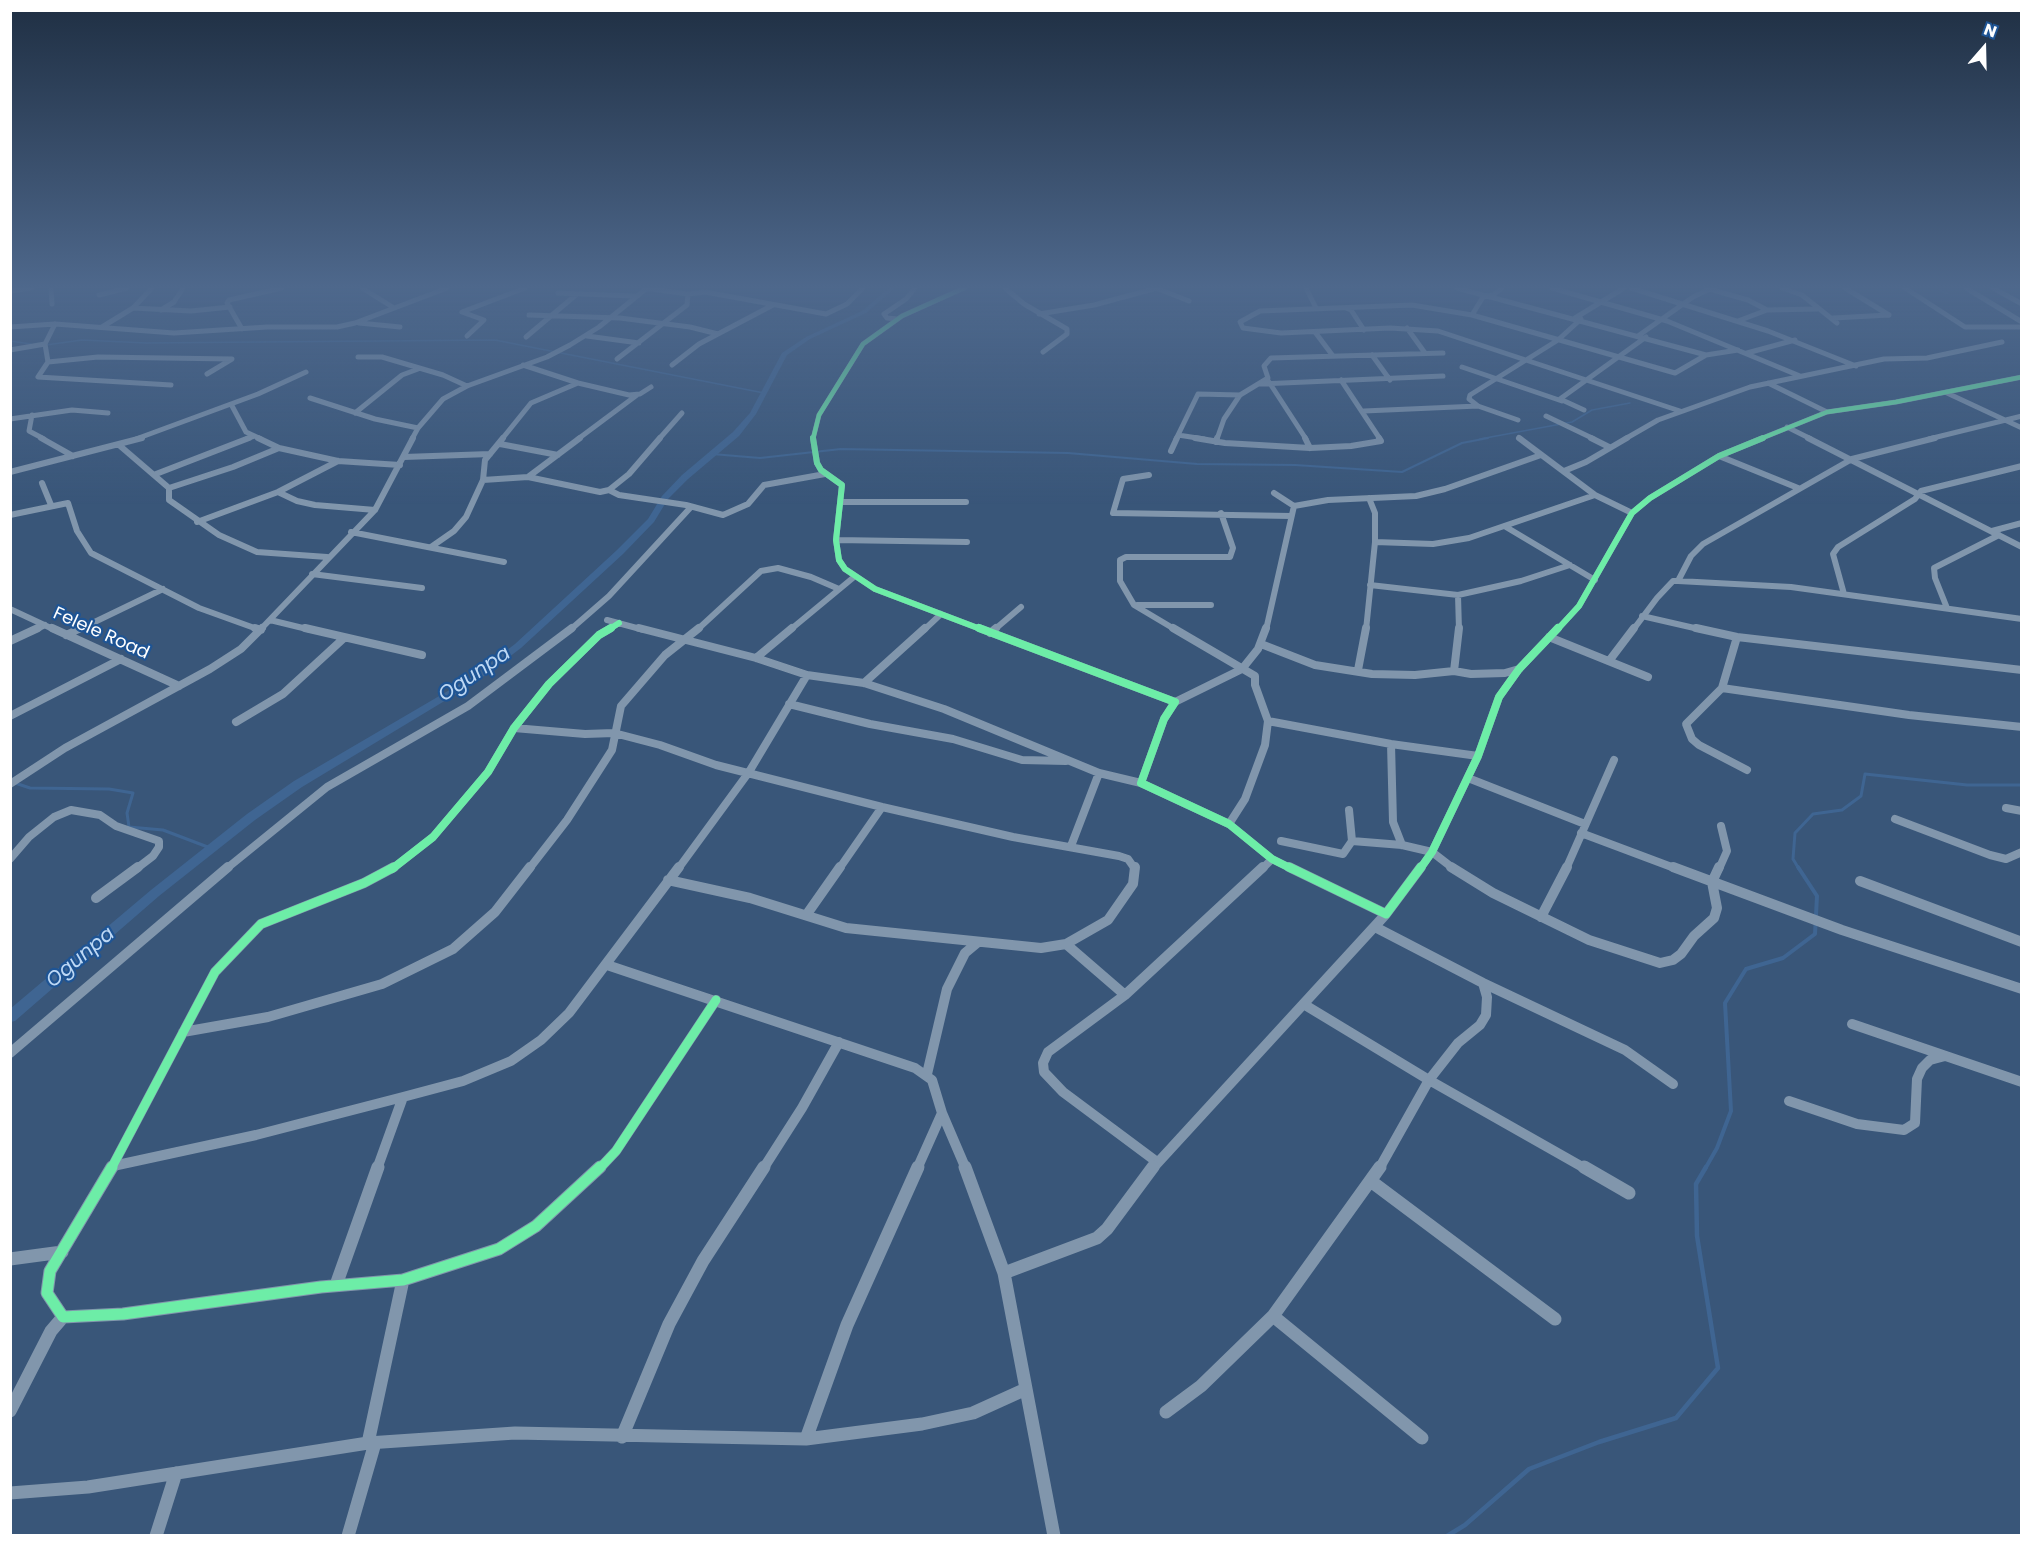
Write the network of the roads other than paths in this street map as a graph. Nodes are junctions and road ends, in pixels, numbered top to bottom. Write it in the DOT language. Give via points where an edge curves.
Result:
graph roads {
  1 [pos="67,360"];
  2 [pos="230,360"];
  3 [pos="392,360"];
  4 [pos="535,360"];
  5 [pos="678,360"];
  6 [pos="853,360"];
  7 [pos="1267,360"];
  8 [pos="1375,360"];
  9 [pos="1524,360"];
  10 [pos="1529,360"];
  11 [pos="1617,360"];
  12 [pos="1628,360"];
  13 [pos="1697,360"];
  14 [pos="1763,360"];
  15 [pos="1842,360"];
  16 [pos="1879,360"];
  17 [pos="48,362"];
  18 [pos="522,365"];
  19 [pos="672,365"];
  20 [pos="1856,366"];
  21 [pos="1462,367"];
  22 [pos="418,368"];
  23 [pos="306,372"];
  24 [pos="207,374"];
  25 [pos="1443,376"];
  26 [pos="1800,376"];
  27 [pos="2022,377"];
  28 [pos="1494,378"];
  29 [pos="1266,380"];
  30 [pos="1341,380"];
  31 [pos="1389,380"];
  32 [pos="1588,380"];
  33 [pos="578,383"];
  34 [pos="1767,383"];
  35 [pos="1259,384"];
  36 [pos="1272,384"];
  37 [pos="171,385"];
  38 [pos="466,386"];
  39 [pos="651,387"];
  40 [pos="1946,393"];
  41 [pos="637,395"];
  42 [pos="1240,395"];
  43 [pos="310,398"];
  44 [pos="1562,401"];
  45 [pos="231,404"];
  46 [pos="1479,406"];
  47 [pos="1584,410"];
  48 [pos="1364,411"];
  49 [pos="1680,411"];
  50 [pos="1827,412"];
  51 [pos="108,413"];
  52 [pos="355,413"];
  53 [pos="682,413"];
  54 [pos="32,415"];
  55 [pos="1546,416"];
  56 [pos="2022,416"];
  57 [pos="10,419"];
  58 [pos="1518,420"];
  59 [pos="2005,420"];
  60 [pos="1787,427"];
  61 [pos="418,428"];
  62 [pos="2022,428"];
  63 [pos="1178,435"];
  64 [pos="252,437"];
  65 [pos="1519,438"];
  66 [pos="1216,442"];
  67 [pos="500,444"];
  68 [pos="119,445"];
  69 [pos="1609,447"];
  70 [pos="279,448"];
  71 [pos="1310,448"];
  72 [pos="1171,451"];
  73 [pos="490,454"];
  74 [pos="558,455"];
  75 [pos="1541,455"];
  76 [pos="73,456"];
  77 [pos="1719,456"];
  78 [pos="404,457"];
  79 [pos="1852,459"];
  80 [pos="338,461"];
  81 [pos="400,465"];
  82 [pos="2022,466"];
  83 [pos="1564,471"];
  84 [pos="10,472"];
  85 [pos="156,474"];
  86 [pos="825,474"];
  87 [pos="1149,475"];
  88 [pos="528,477"];
  89 [pos="483,480"];
  90 [pos="42,483"];
  91 [pos="169,488"];
  92 [pos="1798,488"];
  93 [pos="609,490"];
  94 [pos="278,492"];
  95 [pos="1274,493"];
  96 [pos="1918,494"];
  97 [pos="1595,495"];
  98 [pos="633,497"];
  99 [pos="1369,498"];
  100 [pos="840,502"];
  101 [pos="966,502"];
  102 [pos="51,506"];
  103 [pos="688,506"];
  104 [pos="1294,506"];
  105 [pos="375,510"];
  106 [pos="1221,513"];
  107 [pos="1632,513"];
  108 [pos="10,515"];
  109 [pos="1291,516"];
  110 [pos="197,522"];
  111 [pos="2022,523"];
  112 [pos="1506,527"];
  113 [pos="351,532"];
  114 [pos="1995,533"];
  115 [pos="836,540"];
  116 [pos="967,542"];
  117 [pos="1375,542"];
  118 [pos="431,547"];
  119 [pos="2022,547"];
  120 [pos="327,556"];
  121 [pos="504,562"];
  122 [pos="1570,565"];
  123 [pos="312,573"];
  124 [pos="854,577"];
  125 [pos="1595,580"];
  126 [pos="1678,581"];
  127 [pos="1370,585"];
  128 [pos="422,588"];
  129 [pos="163,589"];
  130 [pos="839,589"];
  131 [pos="1844,594"];
  132 [pos="1458,595"];
  133 [pos="1134,605"];
  134 [pos="1211,605"];
  135 [pos="1021,607"];
  136 [pos="1947,608"];
  137 [pos="10,609"];
  138 [pos="941,614"];
  139 [pos="1642,616"];
  140 [pos="2022,619"];
  141 [pos="270,620"];
  142 [pos="607,620"];
  143 [pos="619,623"];
  144 [pos="45,625"];
  145 [pos="261,630"];
  146 [pos="990,633"];
  147 [pos="66,635"];
  148 [pos="1549,637"];
  149 [pos="1737,637"];
  150 [pos="344,638"];
  151 [pos="687,639"];
  152 [pos="10,641"];
  153 [pos="1261,644"];
  154 [pos="422,655"];
  155 [pos="756,658"];
  156 [pos="122,659"];
  157 [pos="1609,661"];
  158 [pos="1242,669"];
  159 [pos="1519,669"];
  160 [pos="1358,670"];
  161 [pos="2022,670"];
  162 [pos="1454,671"];
  163 [pos="807,675"];
  164 [pos="1648,677"];
  165 [pos="864,683"];
  166 [pos="179,686"];
  167 [pos="1722,688"];
  168 [pos="1175,702"];
  169 [pos="789,704"];
  170 [pos="10,716"];
  171 [pos="1268,721"];
  172 [pos="236,722"];
  173 [pos="2022,727"];
  174 [pos="514,728"];
  175 [pos="614,733"];
  176 [pos="1391,744"];
  177 [pos="1478,756"];
  178 [pos="1614,760"];
  179 [pos="1078,763"];
  180 [pos="1747,770"];
  181 [pos="749,772"];
  182 [pos="1099,773"];
  183 [pos="1468,778"];
  184 [pos="1141,783"];
  185 [pos="10,784"];
  186 [pos="882,807"];
  187 [pos="2006,808"];
  188 [pos="1350,810"];
  189 [pos="2022,812"];
  190 [pos="1895,819"];
  191 [pos="1229,824"];
  192 [pos="1721,826"];
  193 [pos="1583,828"];
  194 [pos="1281,841"];
  195 [pos="1352,841"];
  196 [pos="1402,845"];
  197 [pos="1071,846"];
  198 [pos="1432,852"];
  199 [pos="2022,852"];
  200 [pos="10,859"];
  201 [pos="1272,859"];
  202 [pos="668,880"];
  203 [pos="1860,881"];
  204 [pos="1712,882"];
  205 [pos="96,898"];
  206 [pos="807,914"];
  207 [pos="1386,914"];
  208 [pos="1541,917"];
  209 [pos="1375,927"];
  210 [pos="2022,942"];
  211 [pos="977,943"];
  212 [pos="1066,945"];
  213 [pos="607,965"];
  214 [pos="1483,983"];
  215 [pos="2022,989"];
  216 [pos="1125,995"];
  217 [pos="716,1000"];
  218 [pos="1305,1005"];
  219 [pos="1852,1024"];
  220 [pos="183,1032"];
  221 [pos="839,1042"];
  222 [pos="10,1053"];
  223 [pos="1945,1056"];
  224 [pos="927,1074"];
  225 [pos="1429,1080"];
  226 [pos="2022,1082"];
  227 [pos="1672,1084"];
  228 [pos="403,1097"];
  229 [pos="1789,1101"];
  230 [pos="942,1113"];
  231 [pos="1157,1162"];
  232 [pos="112,1166"];
  233 [pos="1372,1182"];
  234 [pos="1629,1193"];
  235 [pos="62,1252"];
  236 [pos="10,1259"];
  237 [pos="1004,1273"];
  238 [pos="403,1280"];
  239 [pos="336,1285"];
  240 [pos="1273,1316"];
  241 [pos="63,1317"];
  242 [pos="1555,1319"];
  243 [pos="1026,1389"];
  244 [pos="10,1411"];
  245 [pos="1166,1412"];
  246 [pos="622,1437"];
  247 [pos="1422,1438"];
  248 [pos="806,1439"];
  249 [pos="371,1443"];
  250 [pos="176,1473"];
  251 [pos="10,1493"];
  252 [pos="156,1536"];
  253 [pos="348,1536"];
  254 [pos="1053,1536"];
  1 -- 17 [label="street"];
  2 -- 24 [label="street"];
  3 -- 22 [label="street"];
  4 -- 18 [label="street"];
  5 -- 19 [label="street"];
  6 -- 86 [label="street" via="819,415 813,440 817,463"];
  7 -- 29 [label="street"];
  8 -- 31 [label="street"];
  9 -- 28 [label="street"];
  10 -- 32 [label="street"];
  11 -- 32 [label="street"];
  12 -- 13 [label="street" via="1675,373"];
  14 -- 26 [label="street"];
  15 -- 20 [label="street"];
  16 -- 20 [label="street"];
  17 -- 37 [label="street" via="38,377"];
  18 -- 33 [label="street"];
  18 -- 38 [label="street"];
  20 -- 26 [label="street"];
  21 -- 28 [label="street"];
  22 -- 38 [label="street"];
  22 -- 52 [label="street" via="402,375"];
  23 -- 45 [label="street"];
  25 -- 31 [label="street"];
  26 -- 34 [label="street"];
  27 -- 40 [label="street"];
  28 -- 44 [label="street"];
  28 -- 46 [label="street" via="1470,395 1469,399"];
  29 -- 35 [label="street"];
  29 -- 36 [label="street"];
  30 -- 31 [label="street"];
  30 -- 36 [label="street"];
  30 -- 48 [label="street"];
  32 -- 44 [label="street" via="1562,396"];
  32 -- 49 [label="street"];
  33 -- 41 [label="street"];
  33 -- 67 [label="street" via="535,400"];
  34 -- 49 [label="street"];
  34 -- 50 [label="street"];
  35 -- 36 [label="street"];
  35 -- 42 [label="street"];
  36 -- 71 [label="street"];
  38 -- 61 [label="street" via="435,406"];
  39 -- 41 [label="street"];
  40 -- 50 [label="street"];
  40 -- 59 [label="street"];
  41 -- 74 [label="street"];
  42 -- 63 [label="street" via="1198,394"];
  42 -- 66 [label="street" via="1224,419"];
  43 -- 52 [label="street"];
  44 -- 47 [label="street"];
  45 -- 64 [label="street" via="242,428"];
  45 -- 68 [label="street"];
  46 -- 48 [label="street"];
  46 -- 58 [label="street"];
  48 -- 71 [label="street" via="1381,441 1351,447"];
  49 -- 69 [label="street"];
  50 -- 60 [label="street"];
  51 -- 54 [label="street" via="72,410"];
  52 -- 61 [label="street"];
  53 -- 93 [label="street" via="629,474"];
  54 -- 57 [label="street"];
  54 -- 76 [label="street" via="29,431"];
  55 -- 69 [label="street"];
  56 -- 59 [label="street"];
  59 -- 62 [label="street"];
  59 -- 79 [label="street"];
  60 -- 77 [label="street"];
  60 -- 79 [label="street"];
  61 -- 78 [label="street"];
  63 -- 66 [label="street"];
  63 -- 72 [label="street"];
  64 -- 70 [label="street"];
  64 -- 85 [label="street"];
  65 -- 75 [label="street"];
  66 -- 71 [label="street"];
  67 -- 73 [label="street"];
  67 -- 74 [label="street"];
  68 -- 76 [label="street"];
  68 -- 85 [label="street"];
  69 -- 83 [label="street"];
  70 -- 80 [label="street"];
  70 -- 91 [label="street"];
  73 -- 78 [label="street"];
  73 -- 89 [label="street"];
  74 -- 88 [label="street"];
  75 -- 83 [label="street"];
  75 -- 99 [label="street" via="1445,489 1416,496"];
  76 -- 84 [label="street"];
  77 -- 92 [label="street"];
  77 -- 107 [label="street"];
  78 -- 81 [label="street"];
  79 -- 92 [label="street"];
  79 -- 96 [label="street"];
  80 -- 81 [label="street"];
  80 -- 94 [label="street"];
  81 -- 105 [label="street"];
  82 -- 96 [label="street" via="1925,489"];
  83 -- 97 [label="street"];
  85 -- 91 [label="street"];
  86 -- 100 [label="street" via="842,485"];
  86 -- 103 [label="street" via="764,485 748,504 730,513 713,514"];
  87 -- 106 [label="street" via="1123,479 1113,513"];
  88 -- 89 [label="street"];
  88 -- 93 [label="street" via="600,492"];
  89 -- 118 [label="street" via="466,517"];
  90 -- 102 [label="street"];
  91 -- 110 [label="street" via="169,500"];
  92 -- 126 [label="street" via="1696,548"];
  93 -- 98 [label="street"];
  94 -- 105 [label="street" via="315,505"];
  94 -- 110 [label="street"];
  95 -- 104 [label="street"];
  96 -- 114 [label="street"];
  96 -- 131 [label="street" via="1915,500 1838,547 1833,554"];
  97 -- 107 [label="street"];
  97 -- 112 [label="street"];
  98 -- 103 [label="street"];
  99 -- 104 [label="street"];
  99 -- 117 [label="street" via="1375,513"];
  100 -- 101 [label="street"];
  100 -- 115 [label="street"];
  102 -- 108 [label="street"];
  102 -- 129 [label="street" via="71,506 77,531 91,553"];
  103 -- 222 [label="street" via="609,596 556,642 468,706 327,787"];
  104 -- 109 [label="street"];
  105 -- 113 [label="street"];
  106 -- 109 [label="street"];
  106 -- 133 [label="street" via="1233,548 1230,557 1120,560 1120,581"];
  107 -- 125 [label="street"];
  109 -- 153 [label="street"];
  110 -- 120 [label="street" via="256,552"];
  111 -- 114 [label="street"];
  112 -- 117 [label="street" via="1433,544"];
  112 -- 122 [label="street"];
  113 -- 118 [label="street"];
  113 -- 120 [label="street"];
  114 -- 119 [label="street"];
  114 -- 136 [label="street" via="1934,568"];
  115 -- 116 [label="street"];
  115 -- 124 [label="street" via="839,560"];
  117 -- 127 [label="street"];
  118 -- 121 [label="street"];
  120 -- 123 [label="street"];
  122 -- 125 [label="street"];
  122 -- 132 [label="street"];
  123 -- 128 [label="street"];
  123 -- 141 [label="street"];
  124 -- 130 [label="street"];
  124 -- 138 [label="street"];
  125 -- 148 [label="street" via="1579,606"];
  126 -- 131 [label="street"];
  126 -- 139 [label="street" via="1673,581"];
  127 -- 132 [label="street"];
  127 -- 160 [label="street"];
  129 -- 145 [label="street" via="199,608"];
  129 -- 147 [label="street"];
  130 -- 151 [label="street" via="797,573 769,568"];
  130 -- 155 [label="street"];
  131 -- 136 [label="street"];
  132 -- 162 [label="street" via="1459,644"];
  133 -- 134 [label="street"];
  133 -- 158 [label="street"];
  135 -- 146 [label="street"];
  136 -- 140 [label="street"];
  137 -- 144 [label="street, Felele Road"];
  138 -- 146 [label="street"];
  138 -- 165 [label="street"];
  139 -- 149 [label="street"];
  139 -- 157 [label="street"];
  141 -- 145 [label="street"];
  141 -- 150 [label="street"];
  142 -- 143 [label="street"];
  143 -- 151 [label="street"];
  143 -- 174 [label="street" via="579,652"];
  144 -- 147 [label="street, Felele Road"];
  144 -- 152 [label="street"];
  145 -- 166 [label="street" via="241,649"];
  146 -- 168 [label="street"];
  147 -- 156 [label="street, Felele Road"];
  148 -- 157 [label="street"];
  148 -- 159 [label="street"];
  149 -- 161 [label="street"];
  149 -- 167 [label="street"];
  150 -- 154 [label="street"];
  150 -- 172 [label="street" via="284,694"];
  151 -- 155 [label="street"];
  151 -- 175 [label="street" via="655,665 621,706"];
  153 -- 158 [label="street"];
  153 -- 160 [label="street" via="1315,665"];
  155 -- 163 [label="street"];
  156 -- 166 [label="street, Felele Road"];
  156 -- 170 [label="street"];
  157 -- 164 [label="street"];
  158 -- 168 [label="street"];
  158 -- 171 [label="street" via="1255,676 1254,685"];
  159 -- 162 [label="street" via="1505,673"];
  159 -- 177 [label="street" via="1493,708"];
  160 -- 162 [label="street" via="1396,674"];
  163 -- 165 [label="street"];
  163 -- 169 [label="street"];
  165 -- 179 [label="street" via="944,709"];
  166 -- 185 [label="street" via="65,748"];
  167 -- 173 [label="street"];
  167 -- 180 [label="street" via="1686,724 1699,746"];
  168 -- 184 [label="street" via="1164,718"];
  169 -- 179 [label="street" via="953,740 1022,760"];
  169 -- 181 [label="street"];
  171 -- 176 [label="street"];
  171 -- 191 [label="street" via="1258,770"];
  174 -- 175 [label="street"];
  174 -- 220 [label="street" via="489,772 445,825 418,850 364,883 261,924 216,972"];
  175 -- 181 [label="street"];
  175 -- 220 [label="street" via="612,750 545,849 495,912 453,949 382,984 330,1001"];
  176 -- 177 [label="street"];
  176 -- 196 [label="street" via="1393,822"];
  177 -- 183 [label="street"];
  178 -- 193 [label="street"];
  179 -- 182 [label="street"];
  181 -- 186 [label="street"];
  181 -- 202 [label="street"];
  182 -- 184 [label="street"];
  182 -- 197 [label="street"];
  183 -- 193 [label="street"];
  183 -- 198 [label="street"];
  184 -- 191 [label="street"];
  186 -- 197 [label="street"];
  186 -- 206 [label="street"];
  187 -- 189 [label="street"];
  188 -- 195 [label="street"];
  190 -- 199 [label="street" via="1990,855 2006,859"];
  191 -- 201 [label="street"];
  192 -- 204 [label="street" via="1727,851"];
  193 -- 204 [label="street"];
  193 -- 208 [label="street"];
  194 -- 195 [label="street" via="1343,854"];
  195 -- 196 [label="street"];
  196 -- 198 [label="street"];
  197 -- 212 [label="street" via="1128,859 1136,871 1133,884 1108,920"];
  198 -- 207 [label="street"];
  198 -- 208 [label="street" via="1493,893"];
  200 -- 205 [label="street" via="29,837 54,817 71,810 100,815 116,826 159,841 153,856"];
  201 -- 207 [label="street"];
  201 -- 216 [label="street"];
  202 -- 206 [label="street"];
  202 -- 213 [label="street"];
  203 -- 210 [label="street"];
  204 -- 208 [label="street" via="1717,908 1714,918 1681,954 1667,963 1606,946"];
  204 -- 215 [label="street"];
  206 -- 211 [label="street" via="846,928"];
  207 -- 209 [label="street"];
  209 -- 214 [label="street"];
  209 -- 218 [label="street"];
  211 -- 212 [label="street" via="1022,948"];
  211 -- 224 [label="street" via="965,952 947,989"];
  212 -- 216 [label="street"];
  213 -- 217 [label="street"];
  213 -- 228 [label="street" via="569,1013 542,1040 511,1061 463,1081"];
  214 -- 225 [label="street" via="1486,1015"];
  214 -- 227 [label="street" via="1625,1050"];
  216 -- 231 [label="street" via="1048,1052 1044,1072 1063,1092"];
  217 -- 221 [label="street"];
  217 -- 238 [label="street" via="616,1151 585,1183 536,1226 499,1249"];
  218 -- 225 [label="street"];
  218 -- 231 [label="street"];
  219 -- 223 [label="street"];
  220 -- 232 [label="street"];
  221 -- 224 [label="street"];
  221 -- 246 [label="street" via="669,1324"];
  223 -- 226 [label="street"];
  223 -- 229 [label="street" via="1930,1060 1922,1068 1917,1079 1915,1123 1904,1130 1857,1124"];
  224 -- 230 [label="street" via="939,1096"];
  225 -- 233 [label="street"];
  225 -- 234 [label="street"];
  228 -- 232 [label="street" via="256,1135"];
  228 -- 239 [label="street"];
  230 -- 237 [label="street"];
  230 -- 248 [label="street" via="847,1325"];
  231 -- 237 [label="street" via="1097,1238"];
  232 -- 235 [label="street"];
  233 -- 240 [label="street"];
  233 -- 242 [label="street"];
  235 -- 236 [label="street"];
  235 -- 241 [label="street" via="50,1271 47,1293"];
  237 -- 243 [label="street"];
  238 -- 239 [label="street"];
  238 -- 249 [label="street"];
  239 -- 241 [label="street" via="123,1314"];
  240 -- 245 [label="street" via="1201,1386"];
  240 -- 247 [label="street"];
  241 -- 244 [label="street" via="51,1330"];
  243 -- 248 [label="street" via="973,1413 922,1424"];
  243 -- 254 [label="street"];
  246 -- 248 [label="street"];
  246 -- 249 [label="street" via="515,1433"];
  249 -- 250 [label="street"];
  249 -- 253 [label="street"];
  250 -- 251 [label="street" via="88,1487"];
  250 -- 252 [label="street"];
}
